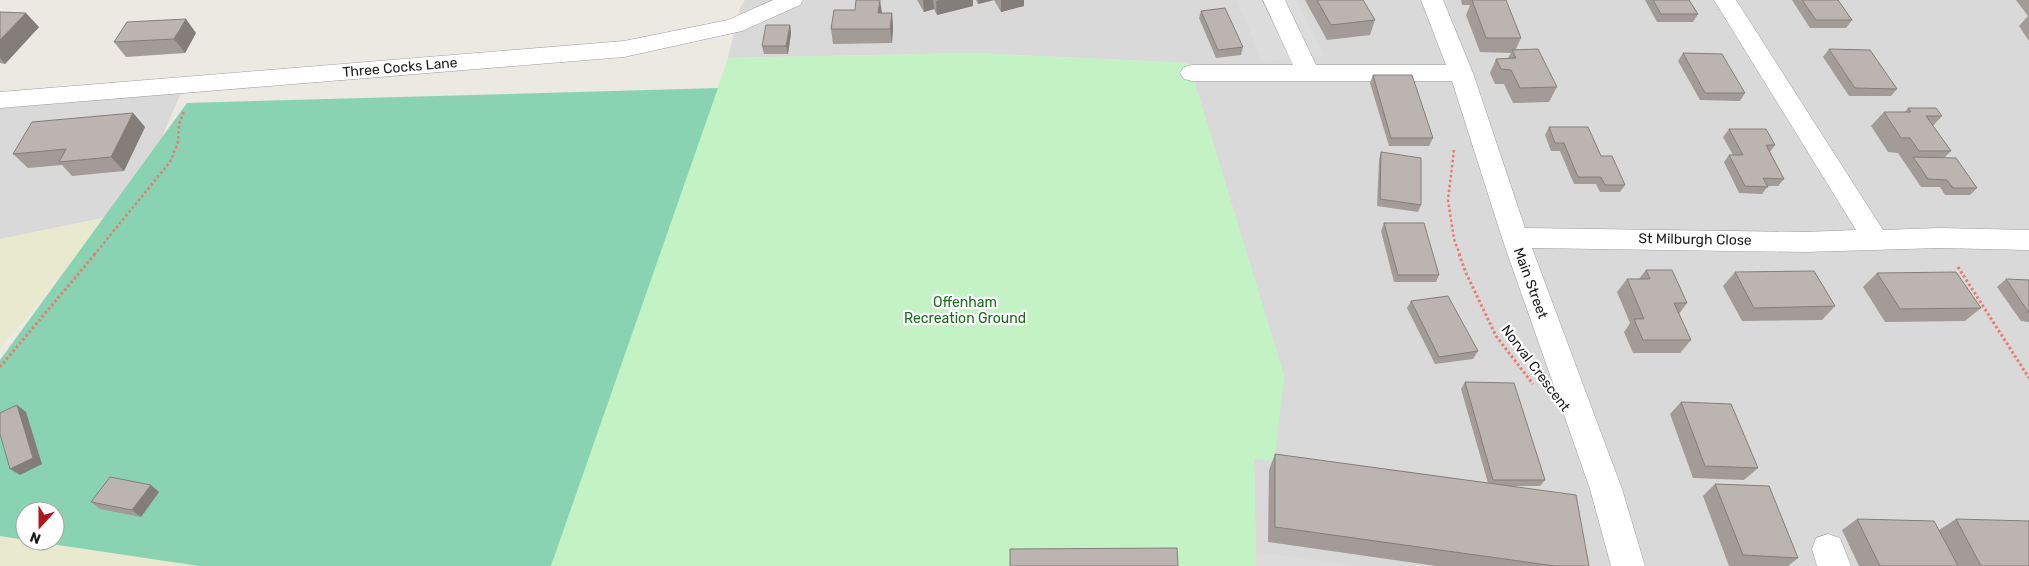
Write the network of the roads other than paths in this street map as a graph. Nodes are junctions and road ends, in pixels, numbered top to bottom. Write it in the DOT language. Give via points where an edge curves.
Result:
graph roads {
  1 [pos="792,0"];
  2 [pos="1274,0"];
  3 [pos="1432,0"];
  4 [pos="1725,0"];
  5 [pos="1192,73"];
  6 [pos="1308,73"];
  7 [pos="1461,73"];
  8 [pos="0,100"];
  9 [pos="1515,238"];
  10 [pos="2029,240"];
  11 [pos="1876,241"];
  12 [pos="1628,566"];
  1 -- 8 [label="street, Three Cocks Lane" via="734,26 624,49"];
  2 -- 6 [label="street"];
  3 -- 7 [label="street, Main Street"];
  4 -- 11 [label="street"];
  5 -- 6 [label="street"];
  6 -- 7 [label="street"];
  7 -- 9 [label="street, Main Street"];
  9 -- 11 [label="street, St Milburgh Close"];
  9 -- 12 [label="street, Main Street" via="1606,489"];
  10 -- 11 [label="street, St Milburgh Close" via="1940,238"];
}
